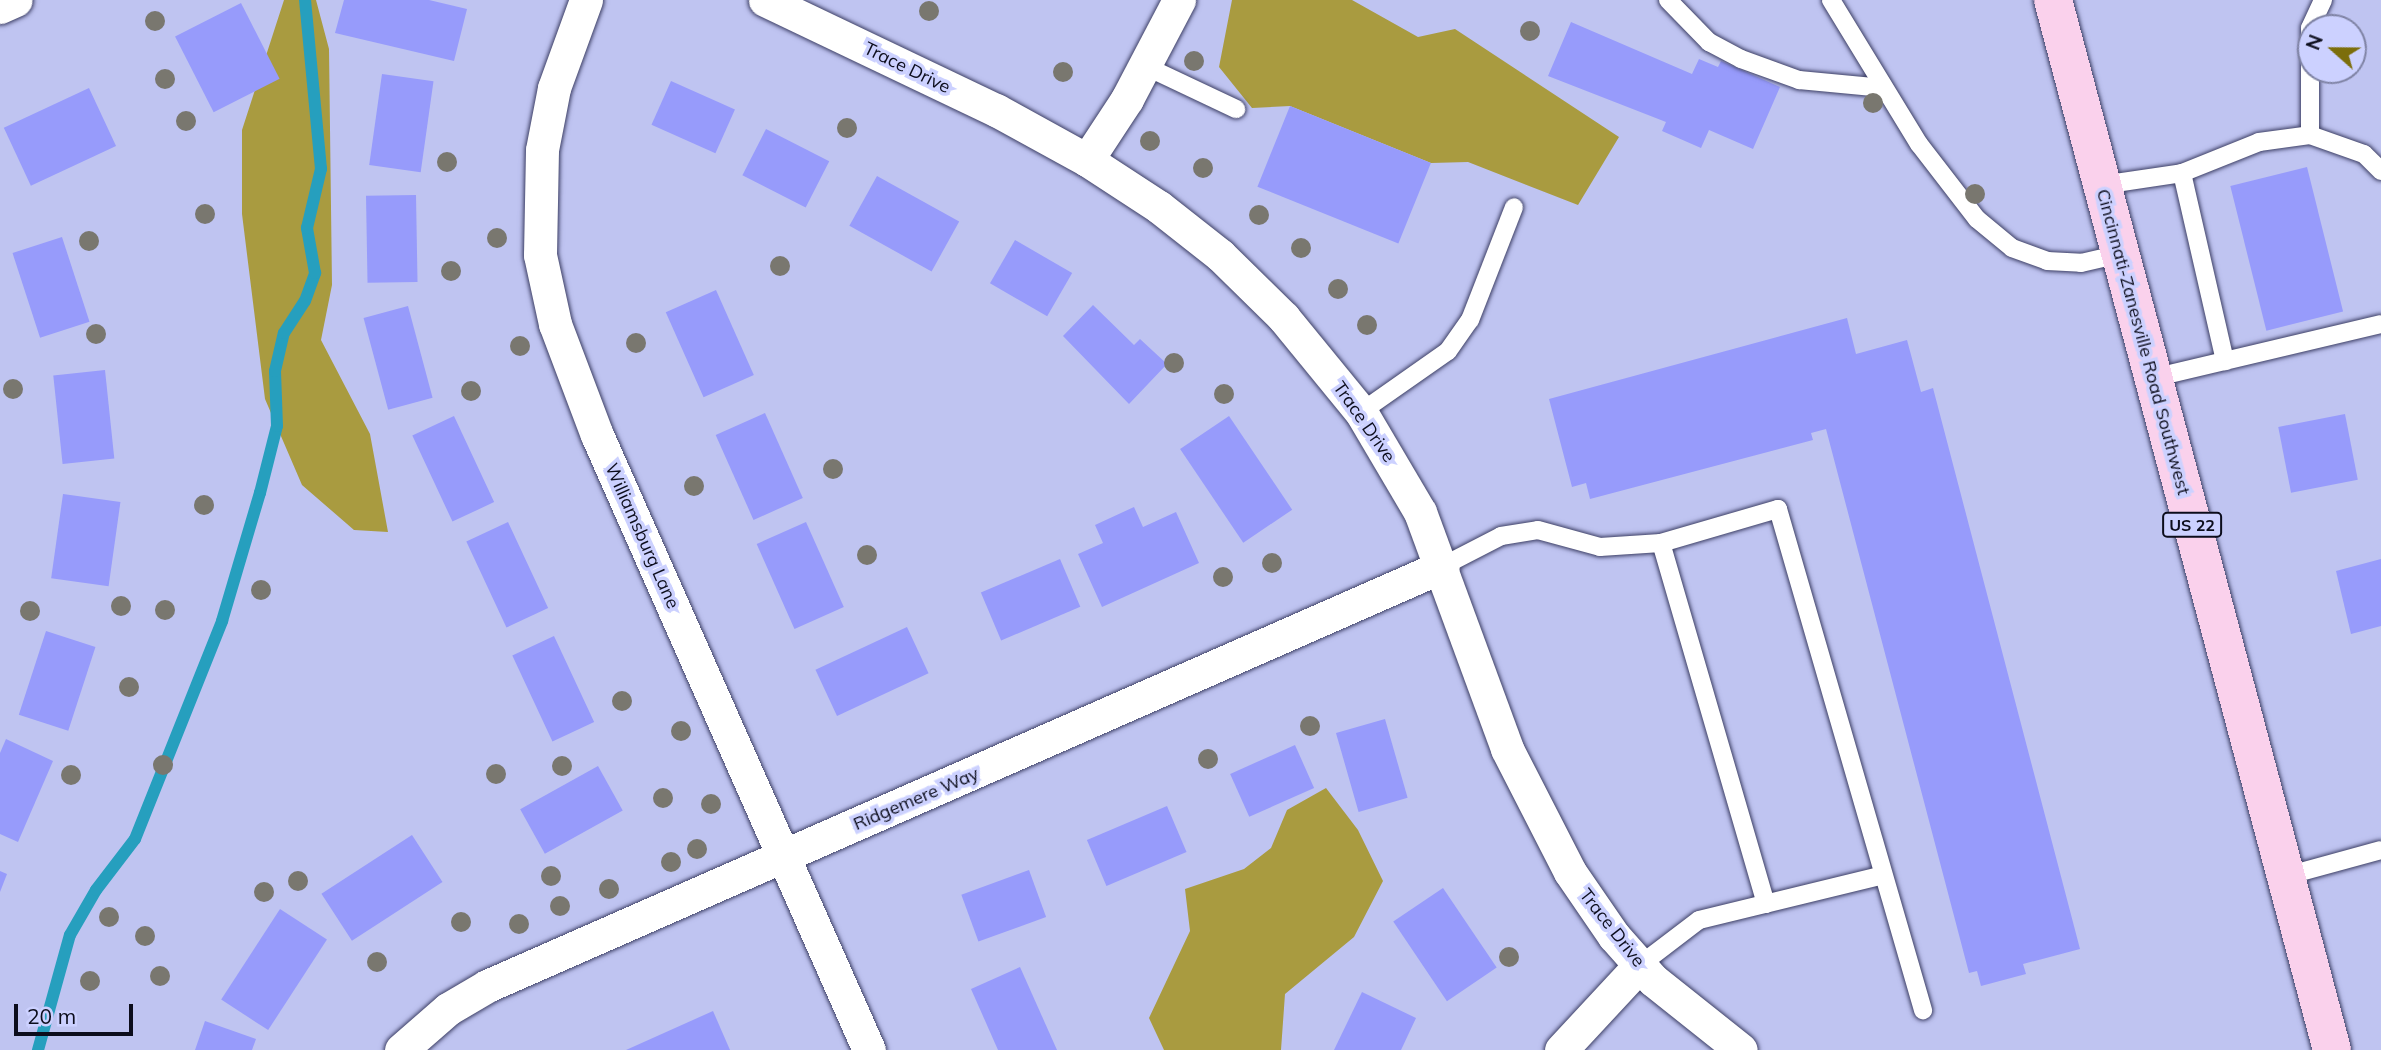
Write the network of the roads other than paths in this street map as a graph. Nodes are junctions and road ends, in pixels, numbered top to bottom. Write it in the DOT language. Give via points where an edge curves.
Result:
graph roads {
  1 [pos="16,0"];
  2 [pos="586,0"];
  3 [pos="765,0"];
  4 [pos="1179,0"];
  5 [pos="1668,0"];
  6 [pos="1831,0"];
  7 [pos="2053,0"];
  8 [pos="2323,0"];
  9 [pos="0,7"];
  10 [pos="1145,66"];
  11 [pos="1884,88"];
  12 [pos="1236,109"];
  13 [pos="2310,135"];
  14 [pos="1087,160"];
  15 [pos="2381,171"];
  16 [pos="2182,173"];
  17 [pos="2102,186"];
  18 [pos="1514,207"];
  19 [pos="2119,254"];
  20 [pos="2381,324"];
  21 [pos="2225,361"];
  22 [pos="2153,378"];
  23 [pos="1361,412"];
  24 [pos="1661,544"];
  25 [pos="1443,566"];
  26 [pos="2381,850"];
  27 [pos="785,858"];
  28 [pos="1883,876"];
  29 [pos="2286,876"];
  30 [pos="1766,904"];
  31 [pos="1640,965"];
  32 [pos="1923,1010"];
  33 [pos="401,1050"];
  34 [pos="869,1050"];
  35 [pos="1562,1050"];
  36 [pos="1741,1050"];
  37 [pos="2332,1050"];
  1 -- 9 [label="street"];
  2 -- 27 [label="street, Williamsburg Lane" via="554,88 542,150 540,256 555,324 597,435"];
  3 -- 14 [label="street, Trace Drive" via="996,110"];
  4 -- 10 [label="street"];
  5 -- 11 [label="lane" via="1709,42 1741,59 1799,80"];
  6 -- 11 [label="lane"];
  7 -- 17 [label="main road, Cincinnati-Zanesville Road Southwest / US 22"];
  8 -- 13 [label="lane" via="2310,28"];
  10 -- 12 [label="lane"];
  10 -- 14 [label="street"];
  11 -- 19 [label="lane" via="1919,144 1978,219 2012,248 2047,261 2081,263"];
  13 -- 15 [label="lane" via="2364,154"];
  13 -- 16 [label="lane" via="2259,142"];
  14 -- 23 [label="street, Trace Drive" via="1159,206 1220,255 1284,318"];
  16 -- 17 [label="lane"];
  16 -- 21 [label="lane"];
  17 -- 19 [label="main road, Cincinnati-Zanesville Road Southwest / US 22"];
  18 -- 23 [label="lane" via="1470,320 1448,352"];
  19 -- 22 [label="main road, Cincinnati-Zanesville Road Southwest / US 22"];
  20 -- 21 [label="lane"];
  21 -- 22 [label="lane"];
  22 -- 29 [label="main road, Cincinnati-Zanesville Road Southwest / US 22"];
  23 -- 25 [label="street, Trace Drive" via="1420,512"];
  24 -- 25 [label="lane" via="1600,547 1538,530 1501,536"];
  24 -- 28 [label="lane" via="1777,509"];
  24 -- 30 [label="lane"];
  25 -- 27 [label="street, Ridgemere Way"];
  25 -- 31 [label="street, Trace Drive" via="1507,748 1551,838 1614,936"];
  26 -- 29 [label="lane"];
  27 -- 33 [label="street, Ridgemere Way" via="487,986 447,1009"];
  27 -- 34 [label="street, Williamsburg Lane"];
  28 -- 30 [label="lane"];
  28 -- 32 [label="lane"];
  29 -- 37 [label="main road, Cincinnati-Zanesville Road Southwest / US 22"];
  30 -- 31 [label="lane" via="1699,920"];
  31 -- 35 [label="street"];
  31 -- 36 [label="street, Trace Drive" via="1696,1018"];
}
